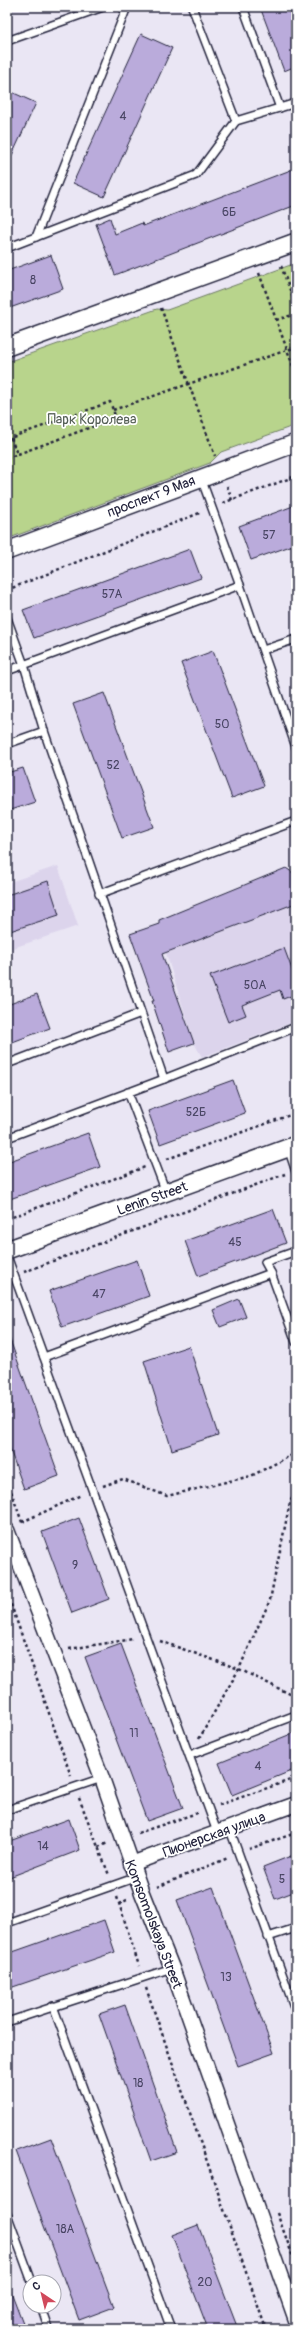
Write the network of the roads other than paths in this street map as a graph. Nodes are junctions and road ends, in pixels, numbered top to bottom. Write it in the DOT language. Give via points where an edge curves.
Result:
graph roads {
  1 [pos="103,7"];
  2 [pos="127,7"];
  3 [pos="192,7"];
  4 [pos="243,7"];
  5 [pos="7,41"];
  6 [pos="296,103"];
  7 [pos="280,108"];
  8 [pos="236,121"];
  9 [pos="36,237"];
  10 [pos="296,242"];
  11 [pos="7,248"];
  12 [pos="7,347"];
  13 [pos="296,443"];
  14 [pos="200,478"];
  15 [pos="7,551"];
  16 [pos="240,585"];
  17 [pos="7,618"];
  18 [pos="296,639"];
  19 [pos="263,650"];
  20 [pos="24,665"];
  21 [pos="7,671"];
  22 [pos="44,731"];
  23 [pos="7,744"];
  24 [pos="296,747"];
  25 [pos="296,821"];
  26 [pos="100,894"];
  27 [pos="141,1013"];
  28 [pos="296,1027"];
  29 [pos="7,1064"];
  30 [pos="164,1079"];
  31 [pos="128,1092"];
  32 [pos="7,1138"];
  33 [pos="292,1146"];
  34 [pos="296,1171"];
  35 [pos="166,1192"];
  36 [pos="7,1250"];
  37 [pos="296,1251"];
  38 [pos="7,1256"];
  39 [pos="271,1273"];
  40 [pos="296,1342"];
  41 [pos="44,1357"];
  42 [pos="7,1530"];
  43 [pos="296,1715"];
  44 [pos="190,1755"];
  45 [pos="102,1778"];
  46 [pos="296,1804"];
  47 [pos="7,1810"];
  48 [pos="223,1830"];
  49 [pos="131,1864"];
  50 [pos="137,1877"];
  51 [pos="7,1923"];
  52 [pos="296,1928"];
  53 [pos="268,1937"];
  54 [pos="172,1968"];
  55 [pos="53,2006"];
  56 [pos="296,2012"];
  57 [pos="7,2022"];
  58 [pos="7,2214"];
  59 [pos="29,2274"];
  60 [pos="44,2314"];
  61 [pos="296,2320"];
  62 [pos="49,2329"];
  63 [pos="171,2329"];
  1 -- 5 [label="lane"];
  2 -- 9 [label="lane"];
  3 -- 8 [label="lane"];
  4 -- 7 [label="lane"];
  6 -- 7 [label="lane"];
  7 -- 8 [label="lane"];
  8 -- 9 [label="lane" via="196,175"];
  9 -- 11 [label="lane"];
  10 -- 12 [label="street"];
  13 -- 14 [label="street, проспект 9 Мая"];
  14 -- 15 [label="street, проспект 9 Мая"];
  14 -- 16 [label="lane"];
  16 -- 19 [label="lane"];
  16 -- 20 [label="lane"];
  17 -- 20 [label="lane"];
  18 -- 19 [label="lane"];
  19 -- 24 [label="lane"];
  20 -- 21 [label="lane"];
  20 -- 22 [label="lane"];
  22 -- 23 [label="lane"];
  22 -- 26 [label="lane"];
  25 -- 26 [label="lane"];
  26 -- 27 [label="lane"];
  27 -- 29 [label="lane"];
  27 -- 30 [label="lane"];
  28 -- 30 [label="lane"];
  30 -- 31 [label="lane"];
  31 -- 32 [label="lane"];
  31 -- 35 [label="lane"];
  33 -- 34 [label="lane"];
  33 -- 35 [label="street, Lenin Street"];
  35 -- 36 [label="street, Lenin Street"];
  37 -- 39 [label="lane" via="265,1262"];
  38 -- 41 [label="lane"];
  39 -- 40 [label="lane"];
  39 -- 41 [label="lane"];
  41 -- 44 [label="lane"];
  42 -- 45 [label="street, Komsomolskaya Street"];
  43 -- 44 [label="lane"];
  44 -- 48 [label="lane"];
  45 -- 47 [label="lane"];
  45 -- 49 [label="street, Komsomolskaya Street"];
  46 -- 48 [label="street, Пионерская улица"];
  48 -- 49 [label="street, Пионерская улица"];
  48 -- 53 [label="lane"];
  49 -- 50 [label="street, Komsomolskaya Street"];
  50 -- 51 [label="lane"];
  50 -- 54 [label="street, Komsomolskaya Street"];
  52 -- 53 [label="lane"];
  53 -- 56 [label="lane"];
  54 -- 55 [label="lane"];
  54 -- 61 [label="street, Komsomolskaya Street"];
  55 -- 57 [label="lane"];
  55 -- 63 [label="lane"];
  58 -- 59 [label="lane"];
  60 -- 62 [label="lane"];
}
